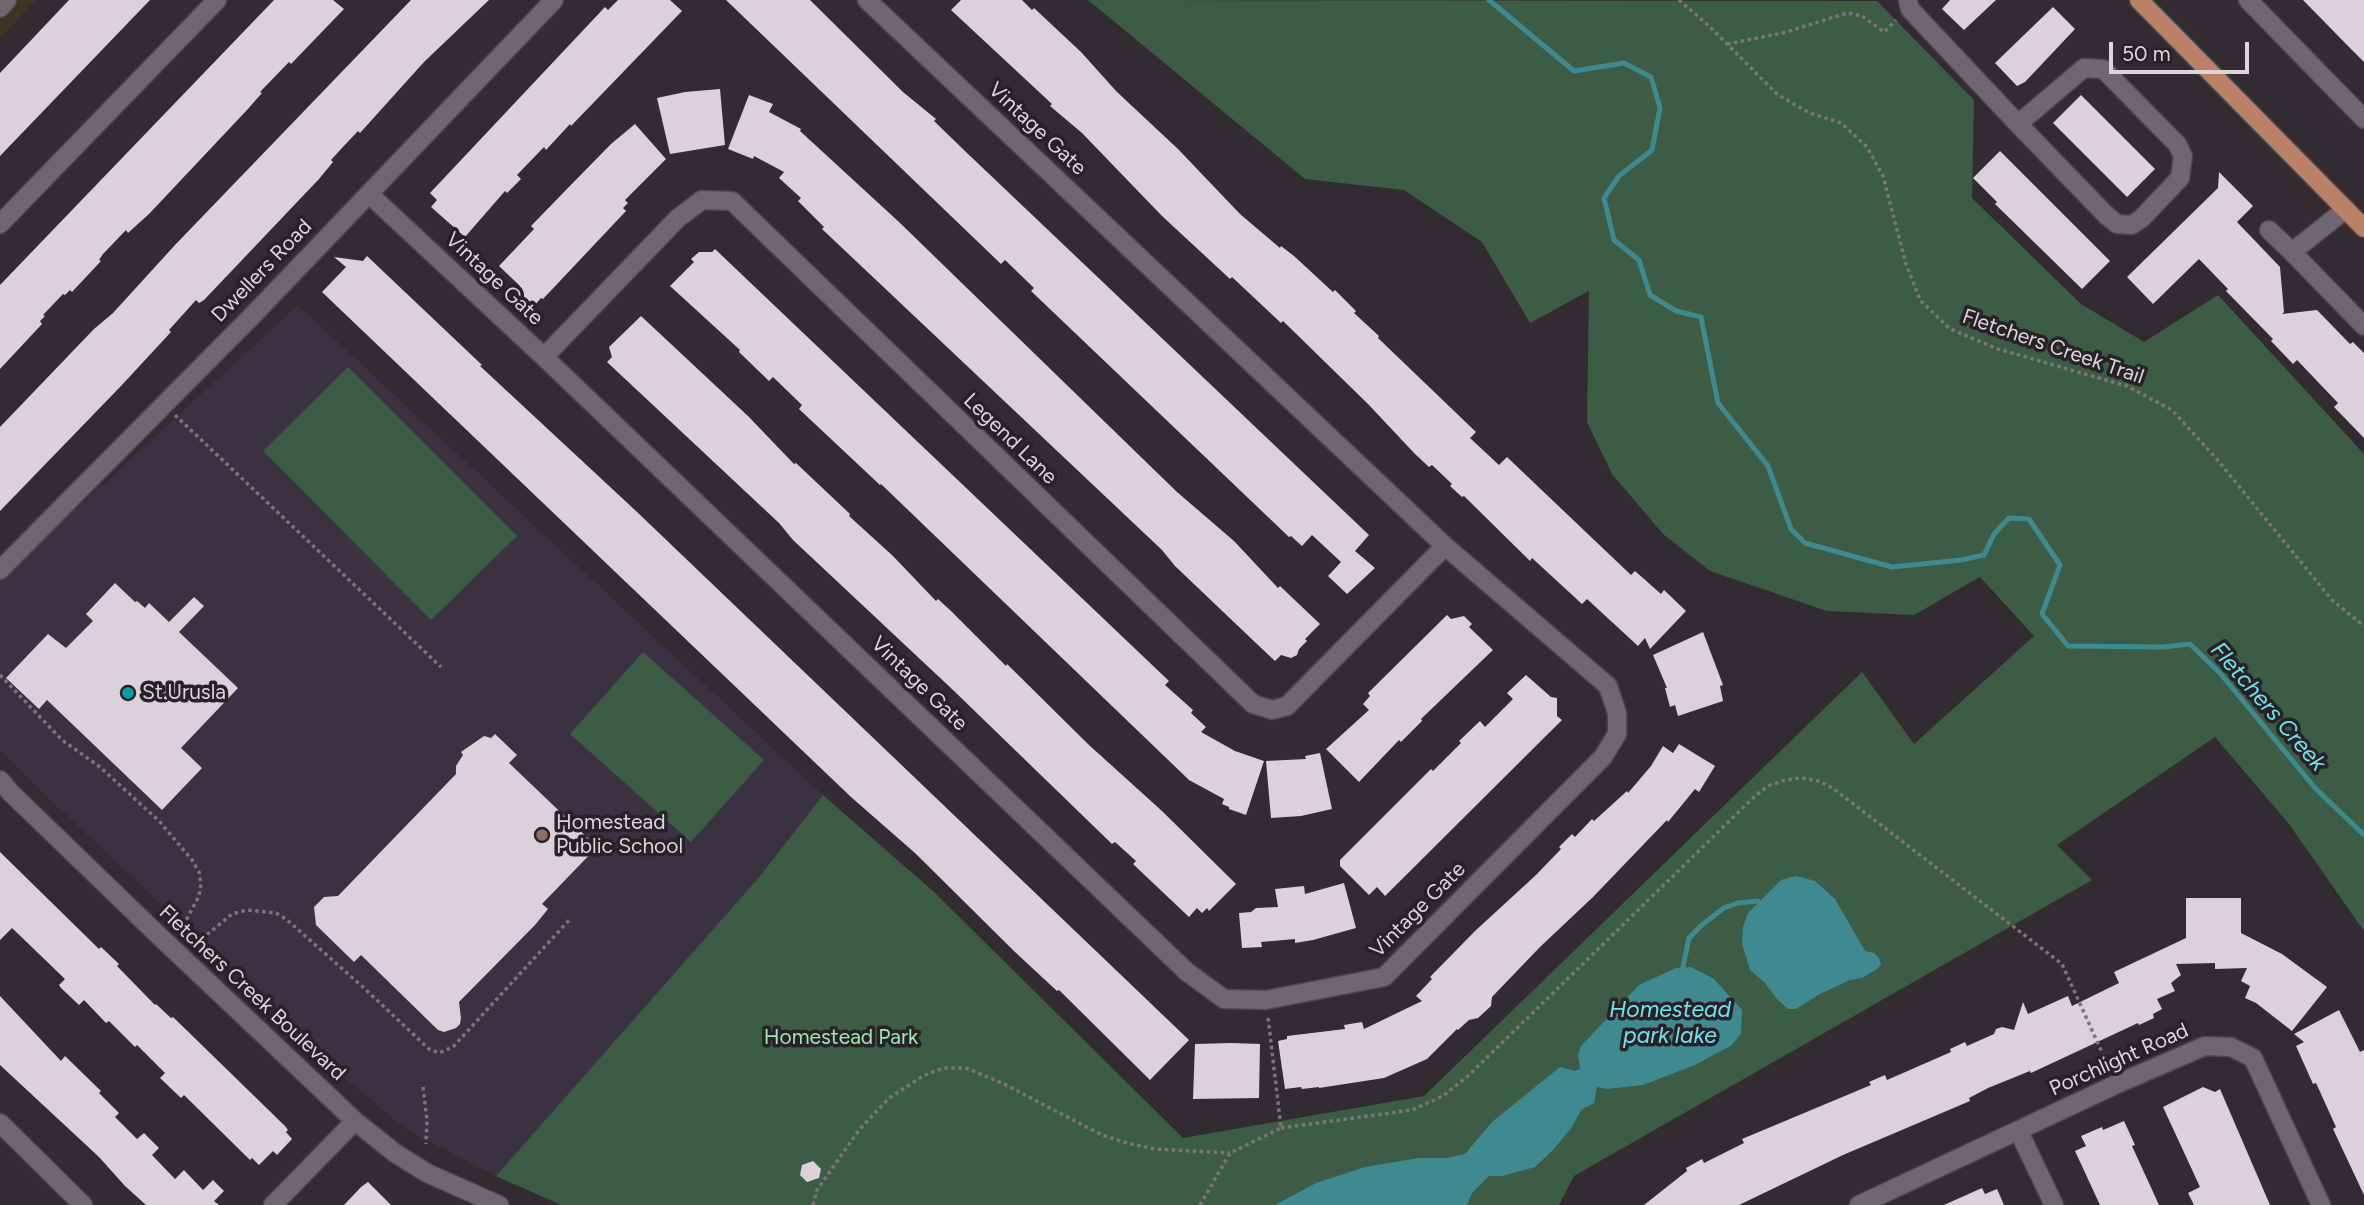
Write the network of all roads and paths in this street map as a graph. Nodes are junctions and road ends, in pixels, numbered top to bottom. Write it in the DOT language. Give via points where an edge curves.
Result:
graph roads {
  1 [pos="7,0"];
  2 [pos="216,0"];
  3 [pos="554,0"];
  4 [pos="867,0"];
  5 [pos="1679,0"];
  6 [pos="1908,0"];
  7 [pos="2139,0"];
  8 [pos="2248,0"];
  9 [pos="0,8"];
  10 [pos="1897,18"];
  11 [pos="1727,44"];
  12 [pos="2364,119"];
  13 [pos="2018,124"];
  14 [pos="369,194"];
  15 [pos="2346,209"];
  16 [pos="0,224"];
  17 [pos="2364,228"];
  18 [pos="2269,230"];
  19 [pos="2292,252"];
  20 [pos="2364,326"];
  21 [pos="544,357"];
  22 [pos="174,414"];
  23 [pos="1445,547"];
  24 [pos="0,570"];
  25 [pos="2364,626"];
  26 [pos="440,667"];
  27 [pos="0,675"];
  28 [pos="0,780"];
  29 [pos="571,918"];
  30 [pos="1266,1000"];
  31 [pos="2116,1084"];
  32 [pos="423,1087"];
  33 [pos="355,1121"];
  34 [pos="0,1123"];
  35 [pos="1281,1128"];
  36 [pos="2019,1132"];
  37 [pos="426,1144"];
  38 [pos="1230,1153"];
  39 [pos="83,1205"];
  40 [pos="273,1205"];
  41 [pos="499,1205"];
  42 [pos="813,1205"];
  43 [pos="1200,1205"];
  44 [pos="1859,1205"];
  45 [pos="2054,1205"];
  46 [pos="2321,1205"];
  1 -- 9 [label="street"];
  2 -- 16 [label="street"];
  3 -- 14 [label="street, Dwellers Road"];
  4 -- 23 [label="street, Vintage Gate"];
  5 -- 11 [label="path, Fletchers Creek Trail"];
  6 -- 13 [label="street" via="1910,9"];
  7 -- 15 [label="main road"];
  8 -- 12 [label="street"];
  10 -- 11 [label="path" via="1884,32 1862,16 1847,13"];
  11 -- 25 [label="path, Fletchers Creek Trail" via="1778,95 1841,123 1867,147 1883,176 1920,300 1950,329 1998,349 2127,386 2172,410 2332,600"];
  13 -- 13 [label="street" via="2084,68 2103,69 2177,144 2183,156 2180,178 2142,218 2132,225 2117,224"];
  14 -- 21 [label="street, Vintage Gate"];
  14 -- 24 [label="street, Dwellers Road"];
  15 -- 17 [label="main road"];
  15 -- 19 [label="street"];
  18 -- 19 [label="street"];
  19 -- 20 [label="street"];
  21 -- 23 [label="street, Legend Lane" via="678,218 702,200 732,201 1252,704 1272,710 1287,706"];
  21 -- 30 [label="street, Vintage Gate" via="1187,972 1224,999"];
  22 -- 26 [label="path"];
  23 -- 30 [label="street, Vintage Gate" via="1608,686 1617,713 1617,734 1603,757 1384,977"];
  27 -- 29 [label="path" via="62,740 100,766 159,821 192,860 201,884 200,896 183,926 186,937 204,937 232,914 276,912 429,1049 444,1054 453,1047"];
  28 -- 33 [label="street, Fletchers Creek Boulevard"];
  30 -- 35 [label="path"];
  31 -- 35 [label="path" via="2062,964 1834,789 1802,778 1776,783 1755,796 1443,1096 1412,1110"];
  31 -- 36 [label="street, Porchlight Road"];
  31 -- 46 [label="street, Porchlight Road" via="2205,1046 2231,1047 2253,1058"];
  32 -- 37 [label="path"];
  33 -- 40 [label="street"];
  33 -- 41 [label="street, Fletchers Creek Boulevard" via="427,1173"];
  34 -- 39 [label="street"];
  35 -- 38 [label="path"];
  36 -- 44 [label="street, Porchlight Road"];
  36 -- 45 [label="street"];
  38 -- 42 [label="path" via="1127,1143 966,1068 943,1068 889,1098 859,1130 817,1190"];
  38 -- 43 [label="path"];
}
